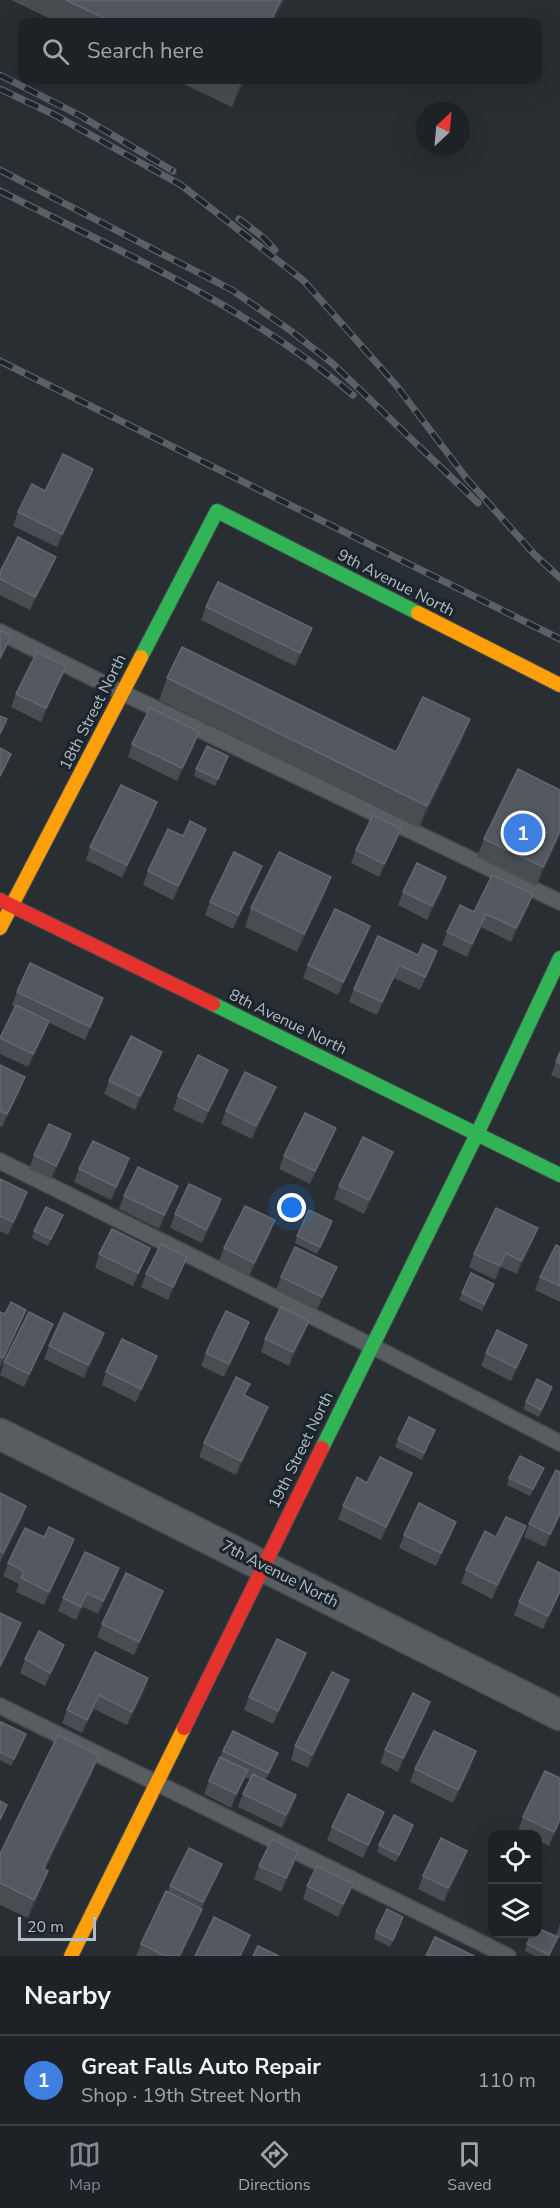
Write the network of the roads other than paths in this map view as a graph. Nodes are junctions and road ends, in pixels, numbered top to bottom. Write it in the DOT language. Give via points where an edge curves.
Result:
graph roads {
  1 [pos="217,511"];
  2 [pos="0,632"];
  3 [pos="560,685"];
  4 [pos="121,693"];
  5 [pos="560,902"];
  6 [pos="6,903"];
  7 [pos="0,928"];
  8 [pos="560,958"];
  9 [pos="478,1132"];
  10 [pos="0,1161"];
  11 [pos="560,1174"];
  12 [pos="372,1346"];
  13 [pos="0,1434"];
  14 [pos="560,1443"];
  15 [pos="263,1565"];
  16 [pos="0,1706"];
  17 [pos="560,1715"];
  18 [pos="156,1784"];
  19 [pos="71,1956"];
  20 [pos="508,1956"];
  1 -- 3 [label="street, 9th Avenue North"];
  1 -- 4 [label="street, 18th Street North"];
  2 -- 4 [label="lane"];
  4 -- 5 [label="lane"];
  4 -- 6 [label="street, 18th Street North"];
  6 -- 7 [label="street, 18th Street North"];
  6 -- 9 [label="street, 8th Avenue North"];
  8 -- 9 [label="street, 19th Street North"];
  9 -- 11 [label="street, 8th Avenue North"];
  9 -- 12 [label="street, 19th Street North"];
  10 -- 12 [label="lane"];
  12 -- 14 [label="lane"];
  12 -- 15 [label="street, 19th Street North"];
  13 -- 15 [label="street, 7th Avenue North"];
  15 -- 17 [label="street, 7th Avenue North"];
  15 -- 18 [label="street, 19th Street North"];
  16 -- 18 [label="lane"];
  18 -- 19 [label="street, 19th Street North"];
  18 -- 20 [label="lane"];
}
